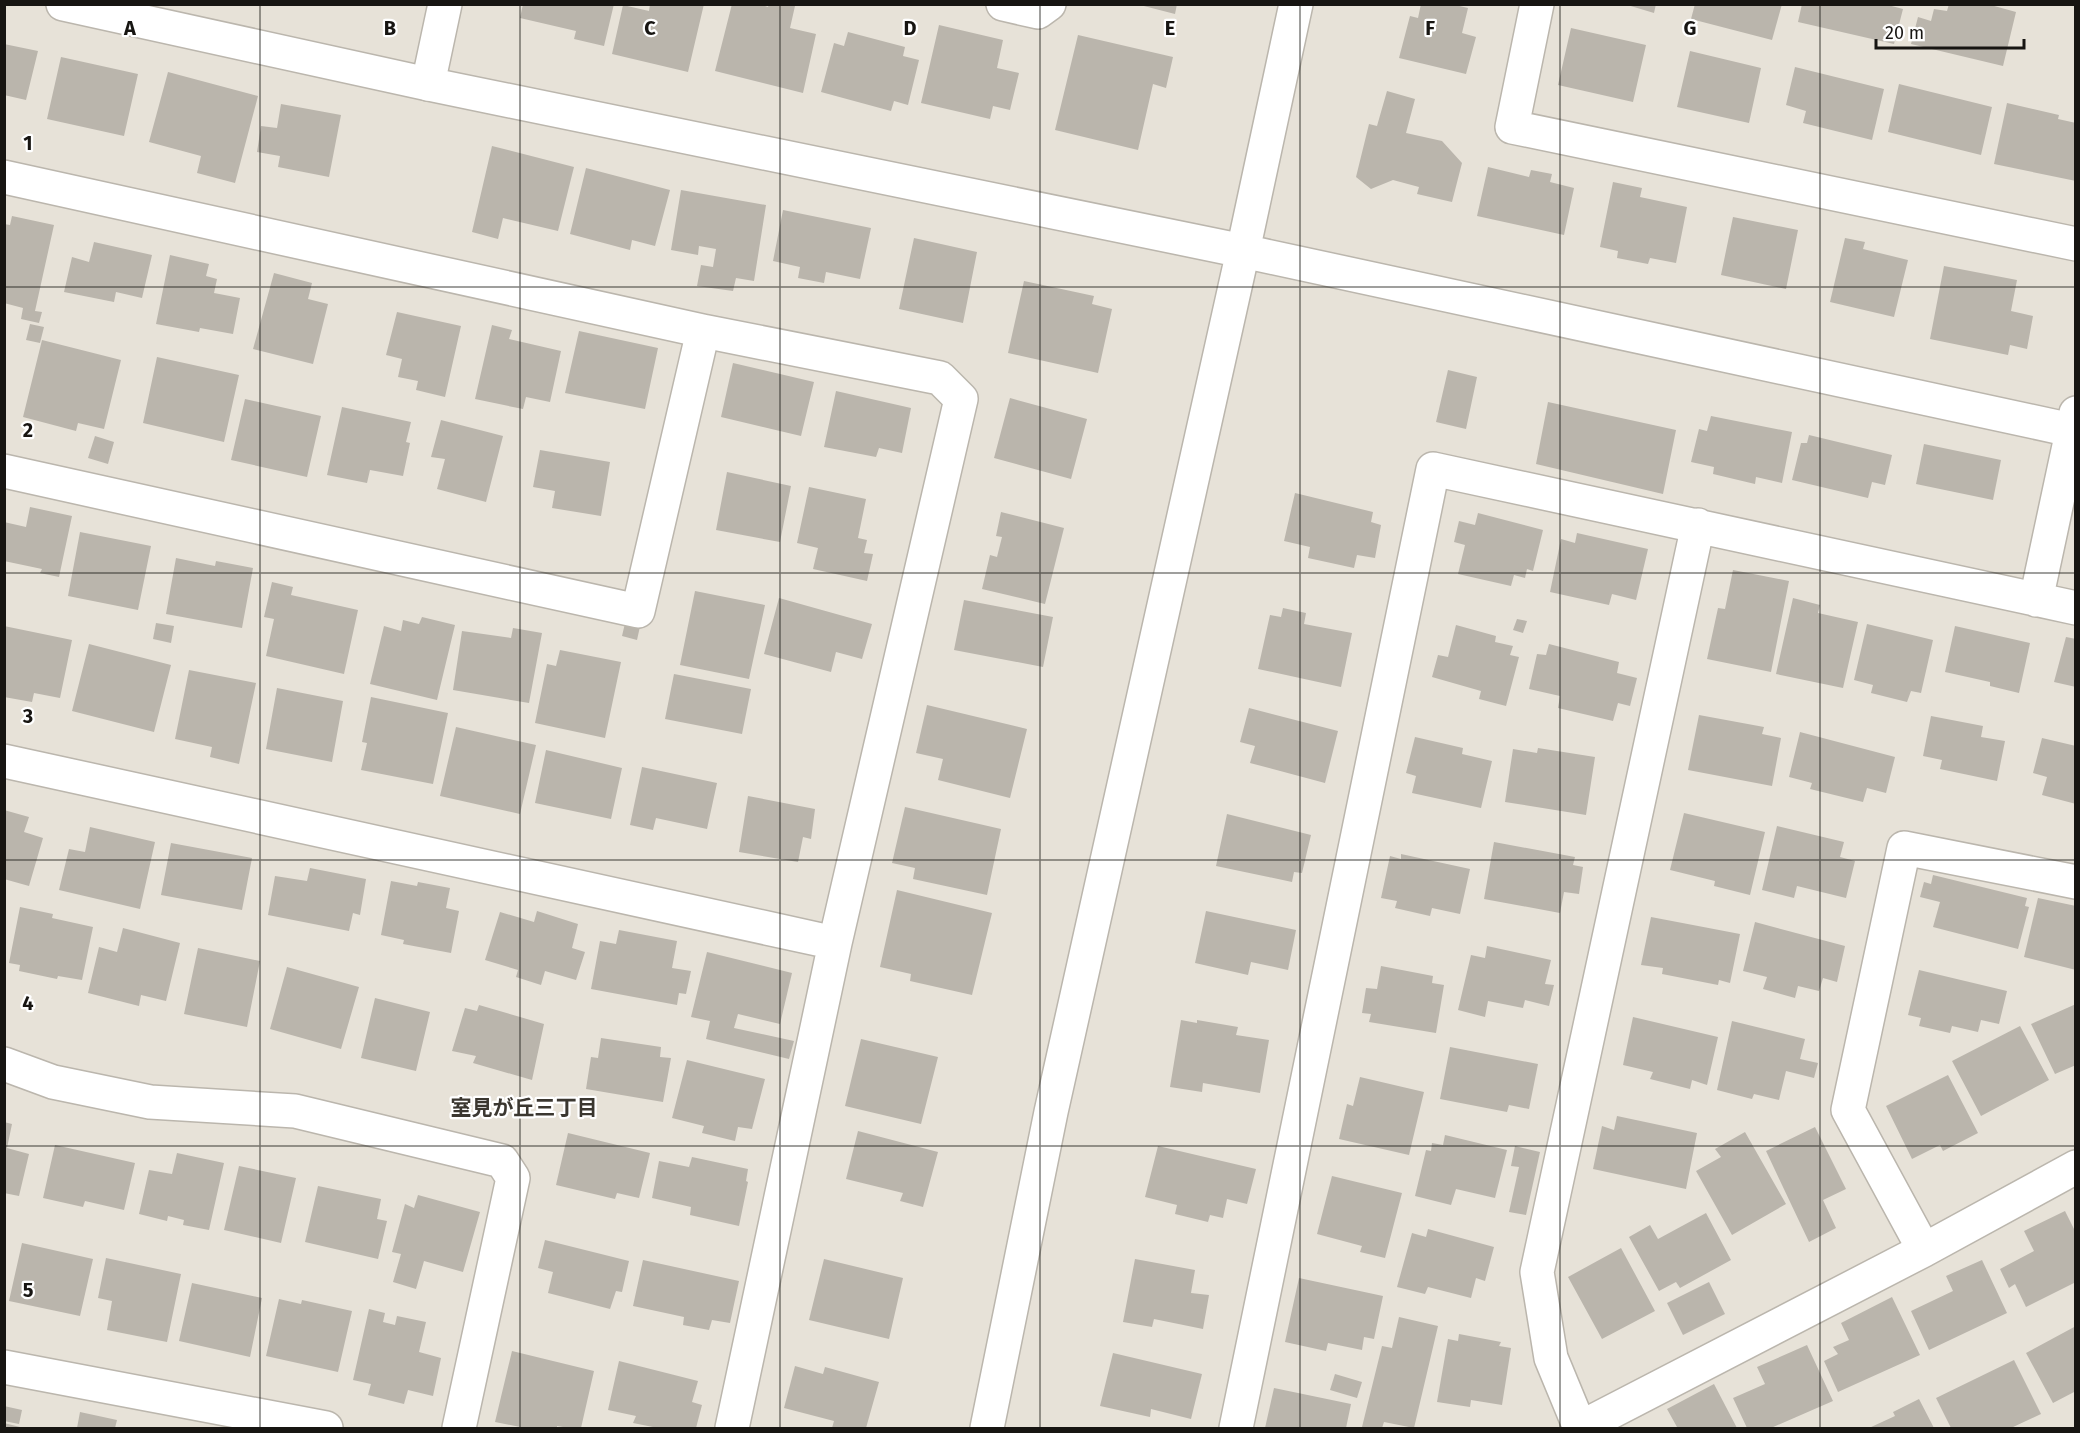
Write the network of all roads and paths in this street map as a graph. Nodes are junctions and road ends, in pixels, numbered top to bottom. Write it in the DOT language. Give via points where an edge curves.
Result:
graph roads {
  1 [pos="63,4"];
  2 [pos="445,4"];
  3 [pos="1003,4"];
  4 [pos="1049,4"];
  5 [pos="1296,4"];
  6 [pos="1537,4"];
  7 [pos="428,84"];
  8 [pos="4,177"];
  9 [pos="2076,244"];
  10 [pos="1243,251"];
  11 [pos="703,331"];
  12 [pos="2074,424"];
  13 [pos="4,471"];
  14 [pos="1698,525"];
  15 [pos="2036,600"];
  16 [pos="2076,608"];
  17 [pos="4,761"];
  18 [pos="2076,882"];
  19 [pos="835,943"];
  20 [pos="4,1064"];
  21 [pos="2076,1167"];
  22 [pos="1924,1250"];
  23 [pos="4,1367"];
  24 [pos="326,1428"];
  25 [pos="459,1428"];
  26 [pos="732,1428"];
  27 [pos="987,1428"];
  28 [pos="1236,1428"];
  1 -- 7 [label="street"];
  2 -- 7 [label="street"];
  3 -- 4 [label="street" via="1038,12"];
  5 -- 10 [label="street"];
  6 -- 9 [label="street" via="1512,127"];
  7 -- 10 [label="street"];
  8 -- 11 [label="street"];
  10 -- 12 [label="street"];
  10 -- 27 [label="street" via="1051,1112"];
  11 -- 13 [label="street" via="638,611"];
  11 -- 19 [label="street" via="940,378 961,399"];
  12 -- 15 [label="street"];
  14 -- 15 [label="street"];
  14 -- 22 [label="street" via="1537,1272 1551,1358 1580,1428"];
  14 -- 28 [label="street" via="1433,469"];
  15 -- 16 [label="street"];
  17 -- 19 [label="street"];
  18 -- 22 [label="street" via="1904,848 1848,1110"];
  19 -- 26 [label="street"];
  20 -- 25 [label="street" via="52,1082 150,1102 296,1111 502,1161 513,1178"];
  21 -- 22 [label="street"];
  23 -- 24 [label="street"];
}
